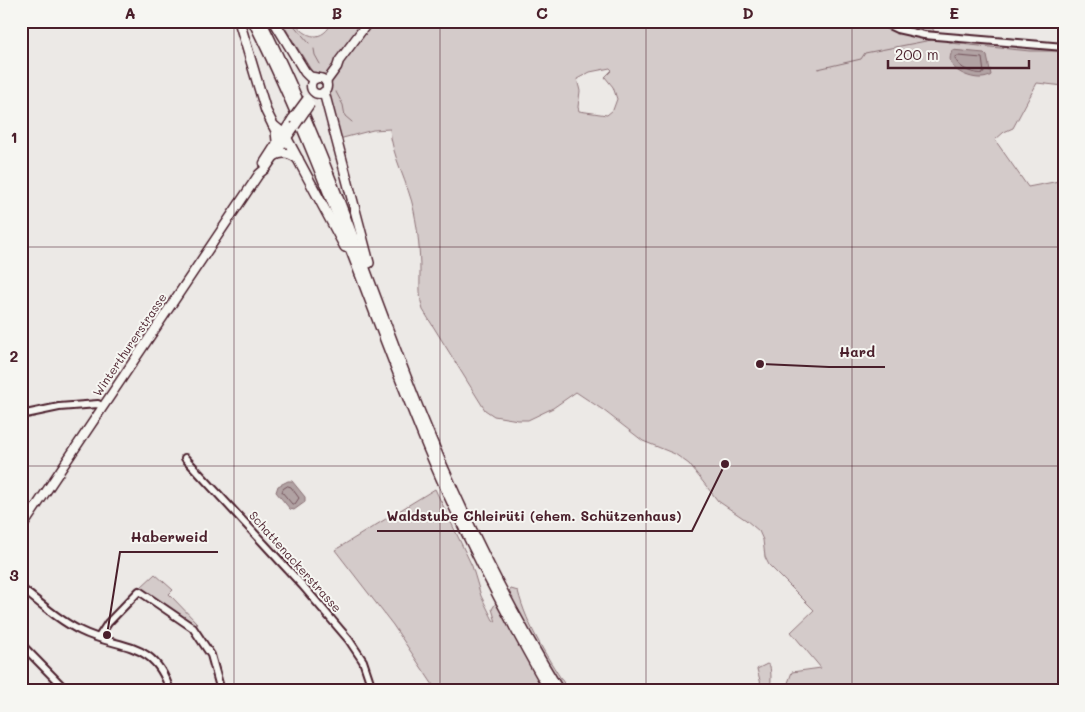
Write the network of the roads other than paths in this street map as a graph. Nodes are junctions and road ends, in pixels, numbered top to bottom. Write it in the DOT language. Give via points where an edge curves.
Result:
graph roads {
  1 [pos="239,21"];
  2 [pos="253,21"];
  3 [pos="260,21"];
  4 [pos="274,21"];
  5 [pos="368,21"];
  6 [pos="880,21"];
  7 [pos="1064,47"];
  8 [pos="321,79"];
  9 [pos="318,92"];
  10 [pos="273,125"];
  11 [pos="285,136"];
  12 [pos="277,141"];
  13 [pos="274,156"];
  14 [pos="298,159"];
  15 [pos="259,174"];
  16 [pos="364,284"];
  17 [pos="378,302"];
  18 [pos="102,406"];
  19 [pos="21,415"];
  20 [pos="185,458"];
  21 [pos="21,529"];
  22 [pos="21,588"];
  23 [pos="99,637"];
  24 [pos="21,644"];
  25 [pos="142,688"];
  26 [pos="67,691"];
  27 [pos="130,691"];
  28 [pos="170,691"];
  29 [pos="221,691"];
  30 [pos="373,691"];
  31 [pos="550,691"];
  32 [pos="559,691"];
  1 -- 10 [label="highway"];
  2 -- 16 [label="highway" via="304,130"];
  3 -- 17 [label="highway" via="313,133"];
  4 -- 8 [label="highway" via="305,72 310,77"];
  5 -- 8 [label="main road, Winterthurerstrasse" via="337,67"];
  6 -- 7 [label="street" via="924,35"];
  8 -- 9 [label="main road, Winterthurerstrasse" via="327,86"];
  8 -- 9 [label="main road, Winterthurerstrasse" via="311,83"];
  9 -- 11 [label="main road, Winterthurerstrasse, bridge" via="308,101"];
  9 -- 17 [label="highway"];
  10 -- 11 [label="highway"];
  10 -- 12 [label="highway"];
  11 -- 12 [label="main road, Winterthurerstrasse"];
  11 -- 13 [label="main road, Winterthurerstrasse"];
  11 -- 14 [label="highway"];
  12 -- 15 [label="main road, Winterthurerstrasse"];
  13 -- 14 [label="highway" via="284,153"];
  13 -- 15 [label="main road, Winterthurerstrasse"];
  14 -- 16 [label="highway"];
  15 -- 18 [label="main road, Winterthurerstrasse"];
  16 -- 31 [label="highway" via="451,502 500,602"];
  17 -- 32 [label="highway" via="429,434 469,525"];
  18 -- 19 [label="street" via="59,407"];
  18 -- 21 [label="main road, Winterthurerstrasse"];
  20 -- 30 [label="street, Schattenackerstrasse" via="344,634 363,661"];
  22 -- 23 [label="street" via="73,627"];
  23 -- 28 [label="street" via="146,655 160,670"];
  23 -- 29 [label="street" via="139,591 193,628 211,655"];
  24 -- 26 [label="street"];
  25 -- 27 [label="street"];
}
